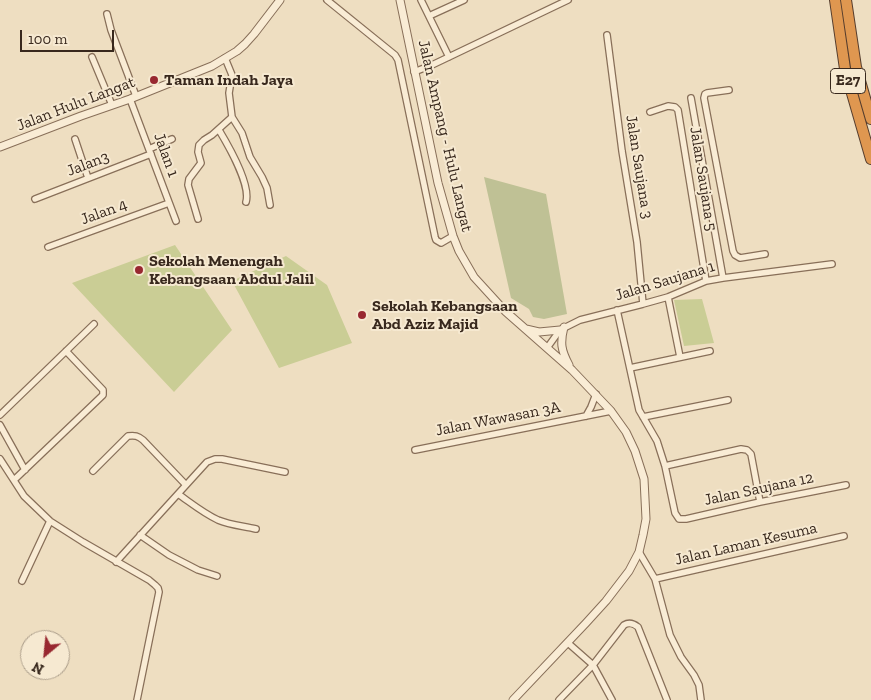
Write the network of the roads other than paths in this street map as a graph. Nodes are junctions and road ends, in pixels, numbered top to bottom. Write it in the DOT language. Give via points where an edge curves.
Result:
graph roads {
  1 [pos="280,0"];
  2 [pos="327,0"];
  3 [pos="400,0"];
  4 [pos="421,0"];
  5 [pos="464,0"];
  6 [pos="568,0"];
  7 [pos="835,0"];
  8 [pos="846,0"];
  9 [pos="107,14"];
  10 [pos="429,16"];
  11 [pos="606,35"];
  12 [pos="92,57"];
  13 [pos="449,57"];
  14 [pos="225,58"];
  15 [pos="414,72"];
  16 [pos="730,90"];
  17 [pos="133,97"];
  18 [pos="690,98"];
  19 [pos="112,104"];
  20 [pos="650,112"];
  21 [pos="232,117"];
  22 [pos="871,119"];
  23 [pos="219,130"];
  24 [pos="75,139"];
  25 [pos="172,139"];
  26 [pos="0,147"];
  27 [pos="150,152"];
  28 [pos="871,159"];
  29 [pos="718,174"];
  30 [pos="705,177"];
  31 [pos="88,178"];
  32 [pos="35,199"];
  33 [pos="246,202"];
  34 [pos="169,203"];
  35 [pos="270,204"];
  36 [pos="198,218"];
  37 [pos="176,221"];
  38 [pos="453,236"];
  39 [pos="48,247"];
  40 [pos="765,254"];
  41 [pos="832,264"];
  42 [pos="723,278"];
  43 [pos="706,281"];
  44 [pos="668,297"];
  45 [pos="643,304"];
  46 [pos="617,310"];
  47 [pos="94,324"];
  48 [pos="524,328"];
  49 [pos="562,329"];
  50 [pos="547,348"];
  51 [pos="710,350"];
  52 [pos="66,351"];
  53 [pos="680,358"];
  54 [pos="630,368"];
  55 [pos="572,370"];
  56 [pos="596,394"];
  57 [pos="728,400"];
  58 [pos="611,411"];
  59 [pos="0,415"];
  60 [pos="586,416"];
  61 [pos="643,417"];
  62 [pos="0,425"];
  63 [pos="415,450"];
  64 [pos="0,459"];
  65 [pos="664,466"];
  66 [pos="25,470"];
  67 [pos="93,471"];
  68 [pos="285,472"];
  69 [pos="14,480"];
  70 [pos="186,485"];
  71 [pos="846,485"];
  72 [pos="178,494"];
  73 [pos="760,502"];
  74 [pos="50,521"];
  75 [pos="256,529"];
  76 [pos="140,535"];
  77 [pos="844,536"];
  78 [pos="639,552"];
  79 [pos="116,562"];
  80 [pos="217,576"];
  81 [pos="655,579"];
  82 [pos="22,581"];
  83 [pos="568,643"];
  84 [pos="593,664"];
  85 [pos="137,700"];
  86 [pos="513,700"];
  87 [pos="559,700"];
  88 [pos="612,700"];
  89 [pos="667,700"];
  90 [pos="701,700"];
  1 -- 14 [label="street, Jalan Hulu Langat" via="245,44"];
  2 -- 38 [label="street" via="396,57 434,237 442,243"];
  3 -- 15 [label="street, Jalan Ampang - Hulu Langat"];
  4 -- 10 [label="street"];
  5 -- 10 [label="street"];
  6 -- 13 [label="street"];
  7 -- 28 [label="highway, E27" via="845,69"];
  8 -- 22 [label="highway, E27" via="856,67"];
  9 -- 17 [label="street, Jalan 1"];
  10 -- 13 [label="street"];
  11 -- 45 [label="street, Jalan Saujana 3" via="637,242"];
  12 -- 19 [label="street"];
  13 -- 15 [label="street"];
  14 -- 17 [label="street, Jalan Hulu Langat"];
  14 -- 21 [label="street" via="232,75"];
  15 -- 38 [label="street, Jalan Ampang - Hulu Langat"];
  16 -- 29 [label="street" via="707,93 704,98"];
  17 -- 19 [label="street, Jalan Hulu Langat"];
  17 -- 27 [label="street, Jalan 1"];
  18 -- 30 [label="street, Jalan Saujana 5"];
  19 -- 26 [label="street, Jalan Hulu Langat"];
  20 -- 43 [label="street, Jalan Saujana 5" via="668,106 678,110"];
  21 -- 23 [label="street"];
  21 -- 35 [label="street" via="267,188"];
  23 -- 33 [label="street" via="245,185"];
  23 -- 36 [label="street" via="199,145 201,163 188,181"];
  24 -- 31 [label="street"];
  25 -- 27 [label="street, Jalan3"];
  27 -- 31 [label="street, Jalan3"];
  27 -- 34 [label="street, Jalan 1"];
  29 -- 30 [label="street"];
  29 -- 40 [label="street" via="735,255 740,258"];
  30 -- 42 [label="street, Jalan Saujana 5"];
  31 -- 32 [label="street, Jalan3"];
  34 -- 37 [label="street, Jalan 1"];
  34 -- 39 [label="street, Jalan 4"];
  38 -- 48 [label="street, Jalan Ampang - Hulu Langat" via="474,277"];
  41 -- 42 [label="street, Jalan Saujana 1"];
  42 -- 43 [label="street, Jalan Saujana 1"];
  43 -- 44 [label="street, Jalan Saujana 1"];
  44 -- 45 [label="street, Jalan Saujana 1"];
  44 -- 53 [label="street"];
  45 -- 46 [label="street, Jalan Saujana 1"];
  46 -- 49 [label="street, Jalan Saujana 1" via="580,320"];
  46 -- 54 [label="street"];
  47 -- 52 [label="street"];
  48 -- 49 [label="street" via="539,332"];
  48 -- 50 [label="street, Jalan Ampang - Hulu Langat"];
  49 -- 50 [label="street"];
  49 -- 55 [label="street" via="561,344"];
  50 -- 55 [label="street, Jalan Ampang - Hulu Langat"];
  51 -- 53 [label="street"];
  52 -- 59 [label="street"];
  52 -- 66 [label="street" via="104,395"];
  53 -- 54 [label="street"];
  54 -- 61 [label="street"];
  55 -- 56 [label="street, Jalan Ampang - Hulu Langat"];
  56 -- 58 [label="street, Jalan Ampang - Hulu Langat"];
  56 -- 60 [label="street, Jalan Wawasan 3A"];
  57 -- 61 [label="street"];
  58 -- 60 [label="street, Jalan Wawasan 3A"];
  58 -- 78 [label="street, Jalan Ampang - Hulu Langat" via="635,450 644,480 646,519"];
  60 -- 63 [label="street, Jalan Wawasan 3A"];
  61 -- 65 [label="street" via="657,441"];
  62 -- 66 [label="street"];
  64 -- 69 [label="street"];
  65 -- 73 [label="street, Jalan Saujana 12" via="679,519"];
  65 -- 73 [label="street" via="747,450 751,454"];
  66 -- 69 [label="street"];
  67 -- 70 [label="street" via="128,436 134,435 139,436"];
  68 -- 70 [label="street" via="215,459 207,462"];
  69 -- 74 [label="street" via="24,496"];
  70 -- 72 [label="street"];
  71 -- 73 [label="street, Jalan Saujana 12"];
  72 -- 75 [label="street" via="218,520"];
  72 -- 76 [label="street"];
  74 -- 79 [label="street"];
  74 -- 82 [label="street"];
  76 -- 79 [label="street"];
  76 -- 80 [label="street" via="169,555"];
  77 -- 81 [label="street, Jalan Laman Kesuma"];
  78 -- 81 [label="street"];
  78 -- 83 [label="street, Jalan Ampang - Hulu Langat" via="620,584"];
  79 -- 85 [label="street" via="149,580 159,592"];
  81 -- 90 [label="street" via="670,635 699,685"];
  83 -- 84 [label="street"];
  83 -- 86 [label="street, Jalan Ampang - Hulu Langat"];
  84 -- 87 [label="street"];
  84 -- 88 [label="street"];
  84 -- 89 [label="street" via="624,625 633,624 638,627"];
}
